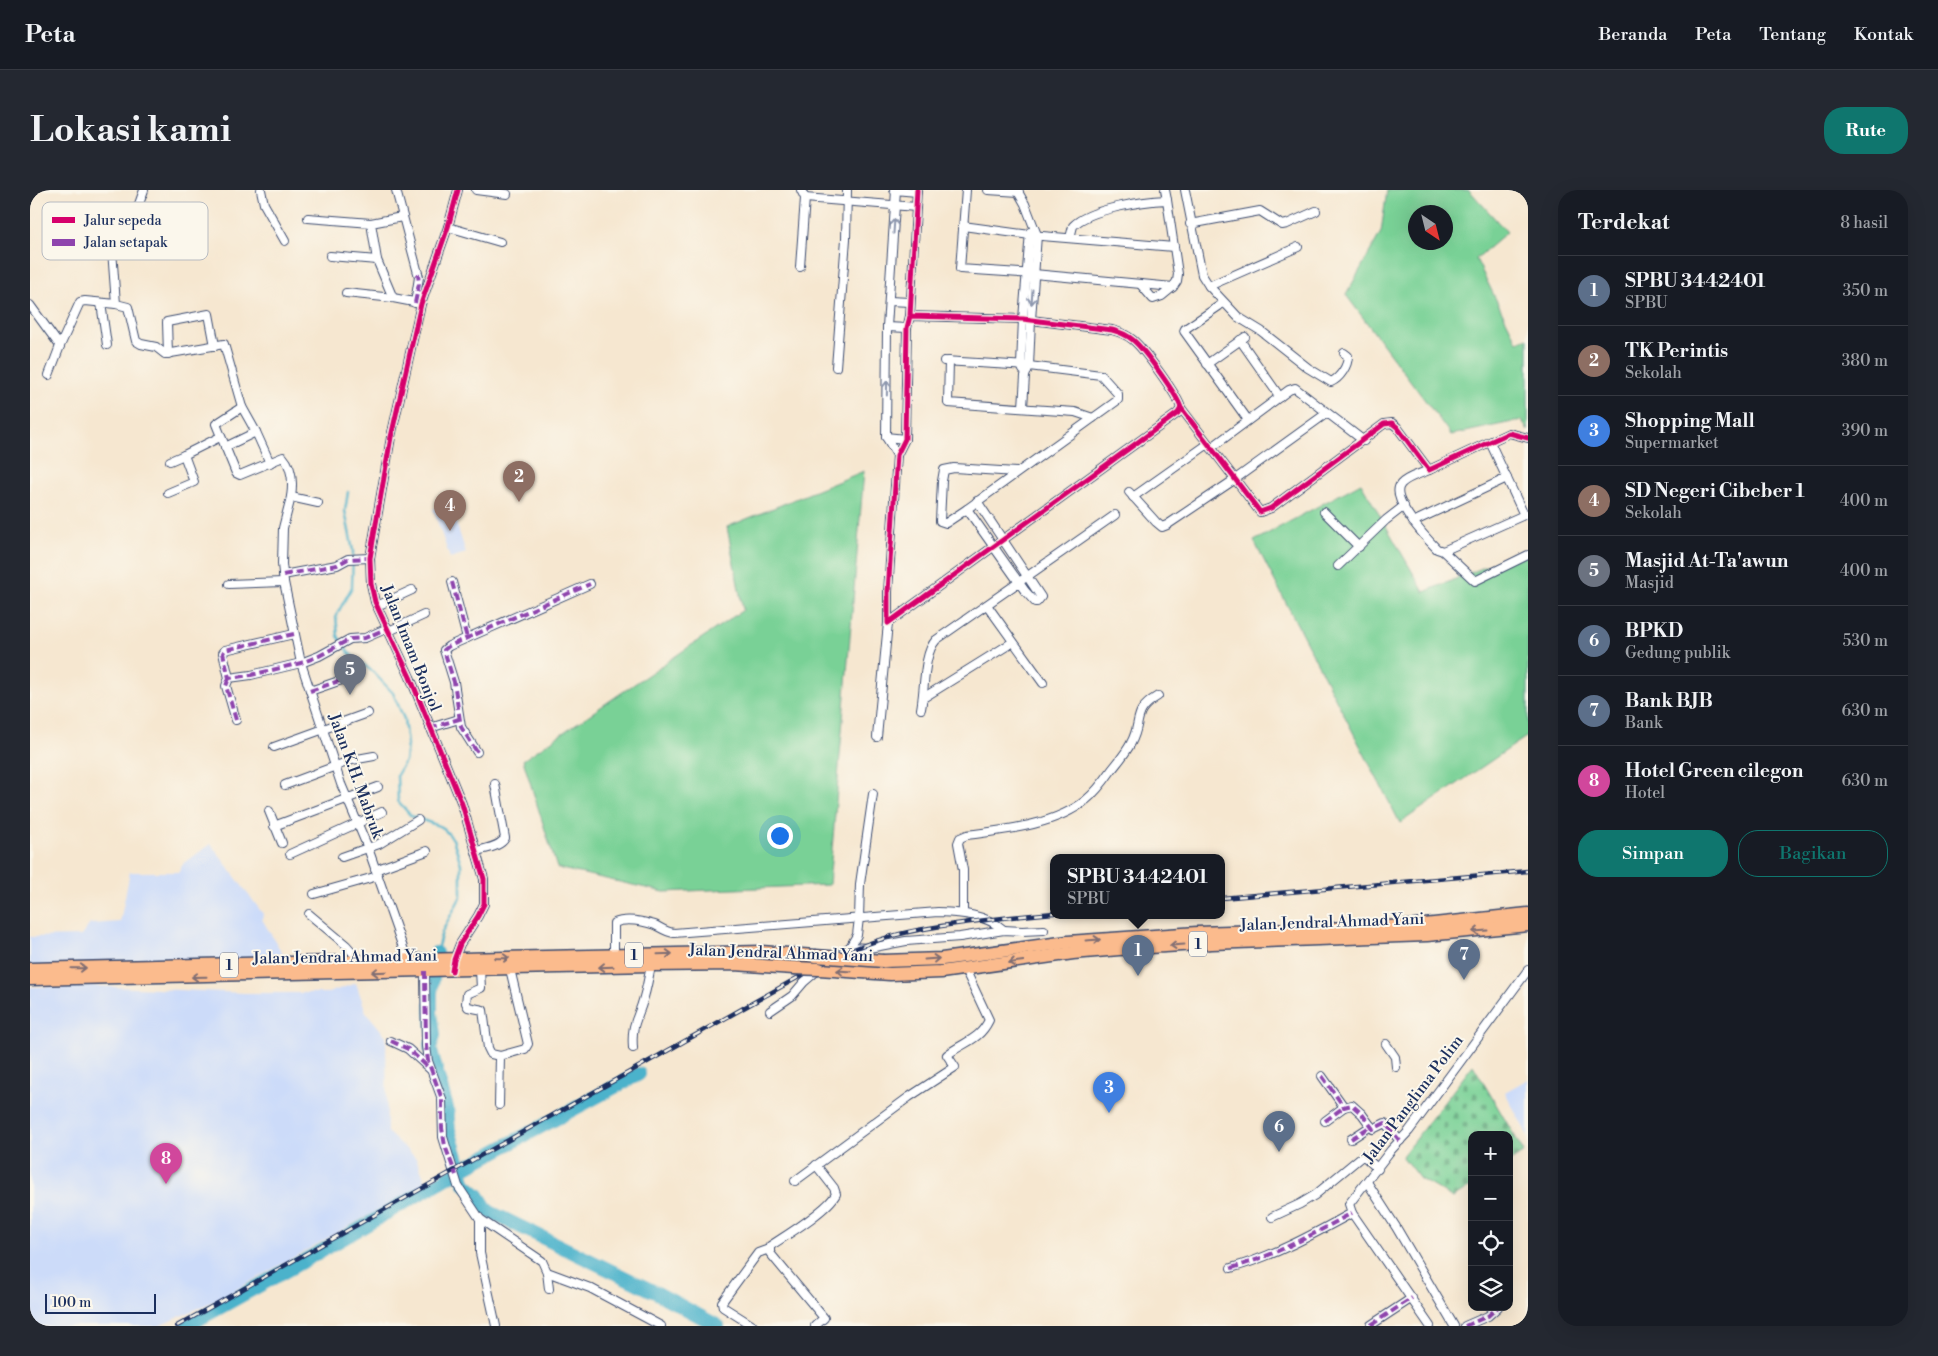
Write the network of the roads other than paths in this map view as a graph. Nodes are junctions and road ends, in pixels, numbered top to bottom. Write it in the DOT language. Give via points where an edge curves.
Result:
graph roads {
  1 [pos="144,190"];
  2 [pos="261,190"];
  3 [pos="396,190"];
  4 [pos="458,190"];
  5 [pos="476,190"];
  6 [pos="801,190"];
  7 [pos="847,190"];
  8 [pos="896,190"];
  9 [pos="966,190"];
  10 [pos="988,190"];
  11 [pos="1165,190"];
  12 [pos="1185,190"];
  13 [pos="917,191"];
  14 [pos="1018,191"];
  15 [pos="507,194"];
  16 [pos="805,198"];
  17 [pos="1167,200"];
  18 [pos="847,201"];
  19 [pos="140,202"];
  20 [pos="896,206"];
  21 [pos="916,207"];
  22 [pos="1316,211"];
  23 [pos="402,217"];
  24 [pos="308,218"];
  25 [pos="371,223"];
  26 [pos="1190,224"];
  27 [pos="963,226"];
  28 [pos="448,227"];
  29 [pos="1033,235"];
  30 [pos="1070,238"];
  31 [pos="284,241"];
  32 [pos="500,242"];
  33 [pos="1174,247"];
  34 [pos="1298,247"];
  35 [pos="330,256"];
  36 [pos="113,260"];
  37 [pos="378,260"];
  38 [pos="800,268"];
  39 [pos="1030,274"];
  40 [pos="1141,285"];
  41 [pos="1209,286"];
  42 [pos="1173,287"];
  43 [pos="346,293"];
  44 [pos="393,298"];
  45 [pos="889,301"];
  46 [pos="910,302"];
  47 [pos="101,303"];
  48 [pos="418,303"];
  49 [pos="116,304"];
  50 [pos="30,305"];
  51 [pos="1219,306"];
  52 [pos="910,316"];
  53 [pos="1027,320"];
  54 [pos="887,327"];
  55 [pos="907,328"];
  56 [pos="107,345"];
  57 [pos="60,346"];
  58 [pos="215,346"];
  59 [pos="1344,353"];
  60 [pos="168,354"];
  61 [pos="1207,364"];
  62 [pos="1025,366"];
  63 [pos="836,367"];
  64 [pos="49,375"];
  65 [pos="1280,397"];
  66 [pos="242,407"];
  67 [pos="1023,408"];
  68 [pos="1181,408"];
  69 [pos="1327,413"];
  70 [pos="1092,418"];
  71 [pos="1248,420"];
  72 [pos="256,432"];
  73 [pos="220,437"];
  74 [pos="886,437"];
  75 [pos="1528,438"];
  76 [pos="905,439"];
  77 [pos="1364,441"];
  78 [pos="1490,442"];
  79 [pos="225,446"];
  80 [pos="1209,446"];
  81 [pos="184,455"];
  82 [pos="897,455"];
  83 [pos="170,461"];
  84 [pos="270,463"];
  85 [pos="1429,470"];
  86 [pos="1016,472"];
  87 [pos="1507,478"];
  88 [pos="1234,480"];
  89 [pos="168,493"];
  90 [pos="291,498"];
  91 [pos="977,501"];
  92 [pos="318,503"];
  93 [pos="1404,506"];
  94 [pos="967,508"];
  95 [pos="1324,512"];
  96 [pos="1115,515"];
  97 [pos="1413,522"];
  98 [pos="1003,540"];
  99 [pos="992,546"];
  100 [pos="1359,547"];
  101 [pos="1443,551"];
  102 [pos="1528,556"];
  103 [pos="370,558"];
  104 [pos="1338,566"];
  105 [pos="1028,576"];
  106 [pos="283,579"];
  107 [pos="452,582"];
  108 [pos="1019,582"];
  109 [pos="228,584"];
  110 [pos="590,584"];
  111 [pos="412,590"];
  112 [pos="987,605"];
  113 [pos="377,606"];
  114 [pos="424,615"];
  115 [pos="888,623"];
  116 [pos="388,630"];
  117 [pos="294,634"];
  118 [pos="467,638"];
  119 [pos="1013,642"];
  120 [pos="301,663"];
  121 [pos="359,674"];
  122 [pos="229,678"];
  123 [pos="1042,683"];
  124 [pos="310,691"];
  125 [pos="1158,696"];
  126 [pos="923,698"];
  127 [pos="921,709"];
  128 [pos="368,713"];
  129 [pos="459,719"];
  130 [pos="236,720"];
  131 [pos="430,728"];
  132 [pos="324,731"];
  133 [pos="877,737"];
  134 [pos="274,748"];
  135 [pos="477,752"];
  136 [pos="374,756"];
  137 [pos="336,767"];
  138 [pos="495,784"];
  139 [pos="285,785"];
  140 [pos="378,786"];
  141 [pos="873,794"];
  142 [pos="347,798"];
  143 [pos="269,811"];
  144 [pos="382,812"];
  145 [pos="418,820"];
  146 [pos="357,822"];
  147 [pos="274,826"];
  148 [pos="282,843"];
  149 [pos="368,848"];
  150 [pos="427,851"];
  151 [pos="477,851"];
  152 [pos="290,854"];
  153 [pos="342,857"];
  154 [pos="377,873"];
  155 [pos="314,894"];
  156 [pos="963,913"];
  157 [pos="309,914"];
  158 [pos="1528,914"];
  159 [pos="859,918"];
  160 [pos="1528,926"];
  161 [pos="1004,930"];
  162 [pos="1044,930"];
  163 [pos="850,947"];
  164 [pos="614,956"];
  165 [pos="361,962"];
  166 [pos="651,965"];
  167 [pos="409,966"];
  168 [pos="438,966"];
  169 [pos="30,969"];
  170 [pos="510,969"];
  171 [pos="965,969"];
  172 [pos="480,970"];
  173 [pos="1528,970"];
  174 [pos="30,979"];
  175 [pos="770,1011"];
  176 [pos="391,1041"];
  177 [pos="1386,1044"];
  178 [pos="632,1048"];
  179 [pos="500,1056"];
  180 [pos="1396,1066"];
  181 [pos="431,1070"];
  182 [pos="1322,1076"];
  183 [pos="499,1106"];
  184 [pos="1344,1106"];
  185 [pos="1325,1121"];
  186 [pos="1371,1126"];
  187 [pos="1351,1139"];
  188 [pos="1400,1141"];
  189 [pos="816,1164"];
  190 [pos="1378,1169"];
  191 [pos="795,1181"];
  192 [pos="1367,1182"];
  193 [pos="1352,1213"];
  194 [pos="1272,1217"];
  195 [pos="480,1219"];
  196 [pos="769,1249"];
  197 [pos="1232,1268"];
  198 [pos="547,1272"];
  199 [pos="549,1288"];
  200 [pos="1412,1298"];
  201 [pos="1494,1311"];
  202 [pos="496,1326"];
  203 [pos="661,1326"];
  204 [pos="753,1326"];
  205 [pos="815,1326"];
  206 [pos="1371,1326"];
  207 [pos="1430,1326"];
  208 [pos="1454,1326"];
  209 [pos="1466,1326"];
  1 -- 19 [label="street"];
  2 -- 31 [label="street" via="264,204"];
  3 -- 23 [label="street"];
  4 -- 28 [label="street, Jalan Imam Bonjol"];
  5 -- 15 [label="street"];
  6 -- 16 [label="street"];
  7 -- 18 [label="street"];
  8 -- 13 [label="street"];
  8 -- 20 [label="street"];
  9 -- 27 [label="street"];
  10 -- 14 [label="street"];
  11 -- 17 [label="street"];
  12 -- 26 [label="street"];
  13 -- 21 [label="street"];
  14 -- 29 [label="street" via="1033,226"];
  16 -- 18 [label="street"];
  16 -- 38 [label="street"];
  17 -- 30 [label="street" via="1135,203 1086,216 1073,226"];
  17 -- 33 [label="street"];
  18 -- 20 [label="street"];
  18 -- 63 [label="street"];
  20 -- 21 [label="street"];
  45 -- 20 [label="street, one-way"];
  21 -- 46 [label="street"];
  22 -- 26 [label="street" via="1287,224 1277,223 1260,211"];
  23 -- 25 [label="street"];
  23 -- 48 [label="street" via="419,277"];
  24 -- 25 [label="street"];
  25 -- 37 [label="street"];
  26 -- 41 [label="street" via="1202,275"];
  27 -- 29 [label="street"];
  27 -- 39 [label="street" via="957,269"];
  28 -- 32 [label="street"];
  28 -- 48 [label="street, Jalan Imam Bonjol"];
  29 -- 30 [label="street"];
  29 -- 39 [label="street"];
  30 -- 33 [label="street"];
  33 -- 42 [label="street" via="1178,274"];
  34 -- 41 [label="street"];
  35 -- 37 [label="street"];
  36 -- 49 [label="street"];
  37 -- 44 [label="street"];
  39 -- 40 [label="street"];
  39 -- 53 [label="street"];
  40 -- 42 [label="street"];
  40 -- 42 [label="street" via="1153,299"];
  41 -- 59 [label="street" via="1238,317 1261,330 1331,382 1348,363 1348,356"];
  43 -- 44 [label="street"];
  44 -- 48 [label="street"];
  45 -- 46 [label="street"];
  45 -- 54 [label="street"];
  46 -- 52 [label="street"];
  47 -- 49 [label="street"];
  47 -- 56 [label="street"];
  47 -- 57 [label="street" via="85,300 78,304"];
  48 -- 103 [label="street, Jalan Imam Bonjol"];
  49 -- 60 [label="street" via="128,307 136,341"];
  50 -- 57 [label="street"];
  51 -- 61 [label="street" via="1184,331"];
  52 -- 53 [label="street"];
  52 -- 55 [label="street"];
  53 -- 62 [label="street"];
  53 -- 68 [label="street" via="1122,333 1145,354"];
  54 -- 55 [label="street"];
  74 -- 54 [label="street, one-way"];
  55 -- 76 [label="street"];
  57 -- 64 [label="street"];
  58 -- 60 [label="street"];
  58 -- 60 [label="street" via="210,314 168,322"];
  58 -- 66 [label="street" via="224,344 226,348"];
  61 -- 65 [label="street" via="1242,339"];
  61 -- 71 [label="street"];
  62 -- 67 [label="street"];
  62 -- 67 [label="street" via="946,361 947,403"];
  62 -- 70 [label="street" via="1104,377 1119,399"];
  65 -- 69 [label="street" via="1295,388"];
  65 -- 71 [label="street"];
  66 -- 72 [label="street"];
  66 -- 73 [label="street" via="216,422"];
  67 -- 70 [label="street" via="1075,412"];
  68 -- 80 [label="street"];
  68 -- 98 [label="street"];
  69 -- 77 [label="street"];
  69 -- 88 [label="street"];
  70 -- 86 [label="street"];
  71 -- 80 [label="street"];
  72 -- 79 [label="street"];
  72 -- 84 [label="street"];
  73 -- 79 [label="street"];
  73 -- 81 [label="street"];
  74 -- 76 [label="street"];
  74 -- 82 [label="street"];
  75 -- 78 [label="street" via="1509,433"];
  76 -- 82 [label="street"];
  77 -- 85 [label="street" via="1384,424 1392,423"];
  77 -- 88 [label="street" via="1264,512 1257,510"];
  78 -- 85 [label="street"];
  78 -- 87 [label="street"];
  79 -- 84 [label="street" via="238,475"];
  80 -- 88 [label="street"];
  80 -- 88 [label="street" via="1131,494 1162,527"];
  81 -- 83 [label="street"];
  81 -- 89 [label="street" via="194,482"];
  82 -- 115 [label="street"];
  84 -- 90 [label="street, Jalan K.H. Mabruk" via="283,458 287,462 292,482"];
  85 -- 93 [label="street" via="1399,486"];
  86 -- 91 [label="street"];
  86 -- 94 [label="street" via="944,470 940,521 946,523"];
  87 -- 97 [label="street"];
  87 -- 101 [label="street" via="1524,515"];
  90 -- 92 [label="street"];
  90 -- 106 [label="street, Jalan K.H. Mabruk" via="281,547"];
  91 -- 94 [label="street"];
  91 -- 98 [label="street"];
  93 -- 97 [label="street"];
  93 -- 100 [label="street"];
  94 -- 99 [label="street"];
  95 -- 100 [label="street"];
  96 -- 105 [label="street"];
  97 -- 101 [label="street"];
  98 -- 99 [label="street"];
  98 -- 105 [label="street"];
  99 -- 108 [label="street"];
  99 -- 115 [label="street"];
  100 -- 104 [label="street"];
  101 -- 102 [label="street" via="1475,581"];
  103 -- 106 [label="street" via="351,558 337,565"];
  103 -- 113 [label="street, Jalan Imam Bonjol" via="372,594"];
  105 -- 108 [label="street"];
  105 -- 108 [label="street" via="1041,597 1038,602"];
  106 -- 109 [label="street"];
  106 -- 117 [label="street, Jalan K.H. Mabruk"];
  107 -- 118 [label="street"];
  108 -- 112 [label="street"];
  110 -- 118 [label="street"];
  111 -- 113 [label="street"];
  112 -- 119 [label="street"];
  112 -- 126 [label="street" via="932,644"];
  113 -- 116 [label="street, Jalan Imam Bonjol"];
  114 -- 116 [label="street"];
  115 -- 133 [label="street"];
  116 -- 120 [label="street" via="350,639"];
  116 -- 131 [label="street, Jalan Imam Bonjol"];
  117 -- 120 [label="street, Jalan K.H. Mabruk"];
  117 -- 122 [label="street" via="225,650 223,658"];
  118 -- 129 [label="street" via="444,650 454,682"];
  119 -- 123 [label="street"];
  119 -- 126 [label="street"];
  120 -- 122 [label="street"];
  120 -- 124 [label="street, Jalan K.H. Mabruk"];
  121 -- 124 [label="street"];
  122 -- 130 [label="street" via="226,686"];
  124 -- 132 [label="street, Jalan K.H. Mabruk"];
  125 -- 156 [label="street" via="1140,711 1132,742 1087,800 1060,815 1027,826 960,838"];
  126 -- 127 [label="street"];
  128 -- 132 [label="street"];
  129 -- 131 [label="street"];
  129 -- 135 [label="street"];
  131 -- 151 [label="street, Jalan Imam Bonjol" via="462,804"];
  132 -- 134 [label="street"];
  132 -- 137 [label="street, Jalan K.H. Mabruk"];
  136 -- 137 [label="street"];
  137 -- 139 [label="street"];
  137 -- 142 [label="street, Jalan K.H. Mabruk"];
  138 -- 151 [label="street" via="505,838 497,845"];
  140 -- 142 [label="street"];
  141 -- 159 [label="street" via="860,884"];
  142 -- 146 [label="street, Jalan K.H. Mabruk"];
  142 -- 147 [label="street"];
  143 -- 147 [label="street"];
  144 -- 146 [label="street"];
  145 -- 149 [label="street"];
  146 -- 149 [label="street, Jalan K.H. Mabruk"];
  146 -- 152 [label="street"];
  147 -- 148 [label="street"];
  149 -- 153 [label="street"];
  149 -- 154 [label="street, Jalan K.H. Mabruk"];
  150 -- 154 [label="street"];
  151 -- 168 [label="street, Jalan Imam Bonjol" via="484,879 484,904 460,944"];
  154 -- 155 [label="street"];
  154 -- 167 [label="street, Jalan K.H. Mabruk"];
  156 -- 159 [label="street"];
  156 -- 161 [label="street" via="989,920"];
  157 -- 165 [label="street"];
  164 -- 158 [label="highway, Jalan Jendral Ahmad Yani / 1, one-way, bridge" via="761,952 884,961 942,959 1068,942 1197,933 1415,926"];
  159 -- 163 [label="street"];
  159 -- 164 [label="street" via="674,933 636,921 619,921 614,923"];
  160 -- 171 [label="highway, Jalan Jendral Ahmad Yani / 1, one-way" via="1427,935 1212,943 1073,953"];
  161 -- 162 [label="street"];
  161 -- 163 [label="street" via="869,948"];
  163 -- 175 [label="street" via="812,974 792,996"];
  168 -- 164 [label="highway, Jalan Jendral Ahmad Yani / 1, one-way"];
  165 -- 167 [label="highway, Jalan Jendral Ahmad Yani / 1"];
  169 -- 165 [label="highway, Jalan Jendral Ahmad Yani / 1, one-way"];
  166 -- 170 [label="highway, Jalan Jendral Ahmad Yani / 1, one-way"];
  171 -- 166 [label="highway, Jalan Jendral Ahmad Yani / 1, one-way, bridge" via="913,974 735,964"];
  166 -- 178 [label="street" via="644,999 631,1033"];
  167 -- 168 [label="highway, Jalan Jendral Ahmad Yani / 1"];
  167 -- 174 [label="highway, Jalan Jendral Ahmad Yani / 1, one-way"];
  168 -- 172 [label="highway, Jalan Jendral Ahmad Yani / 1"];
  168 -- 181 [label="street" via="426,1046"];
  170 -- 172 [label="highway, Jalan Jendral Ahmad Yani / 1"];
  170 -- 179 [label="street" via="528,1044 524,1049"];
  171 -- 189 [label="street" via="989,1020 985,1028 947,1056 955,1067 909,1096"];
  172 -- 179 [label="street" via="481,988 467,994 466,1003 468,1007 483,1010 488,1048 491,1054"];
  173 -- 188 [label="street, Jalan Panglima Polim"];
  176 -- 181 [label="street" via="408,1049"];
  177 -- 180 [label="street" via="1395,1057"];
  179 -- 183 [label="street"];
  181 -- 195 [label="street" via="442,1099 445,1146 458,1186"];
  182 -- 184 [label="street"];
  184 -- 185 [label="street"];
  184 -- 186 [label="street" via="1352,1105"];
  186 -- 187 [label="street"];
  186 -- 188 [label="street" via="1373,1129 1385,1123"];
  188 -- 190 [label="street, Jalan Panglima Polim"];
  189 -- 191 [label="street"];
  189 -- 196 [label="street" via="834,1188 834,1198"];
  190 -- 192 [label="street, Jalan Panglima Polim"];
  190 -- 194 [label="street" via="1366,1157 1360,1157 1315,1195"];
  192 -- 193 [label="street" via="1349,1204"];
  192 -- 208 [label="street, Jalan Panglima Polim"];
  193 -- 197 [label="street" via="1304,1239"];
  193 -- 200 [label="street"];
  195 -- 198 [label="street" via="542,1261"];
  195 -- 202 [label="street" via="480,1253"];
  196 -- 204 [label="street" via="758,1253 722,1302 724,1307"];
  196 -- 205 [label="street" via="824,1318"];
  198 -- 199 [label="street"];
  198 -- 203 [label="street" via="590,1288"];
  200 -- 206 [label="street"];
  200 -- 207 [label="street"];
  201 -- 209 [label="street"];
}
